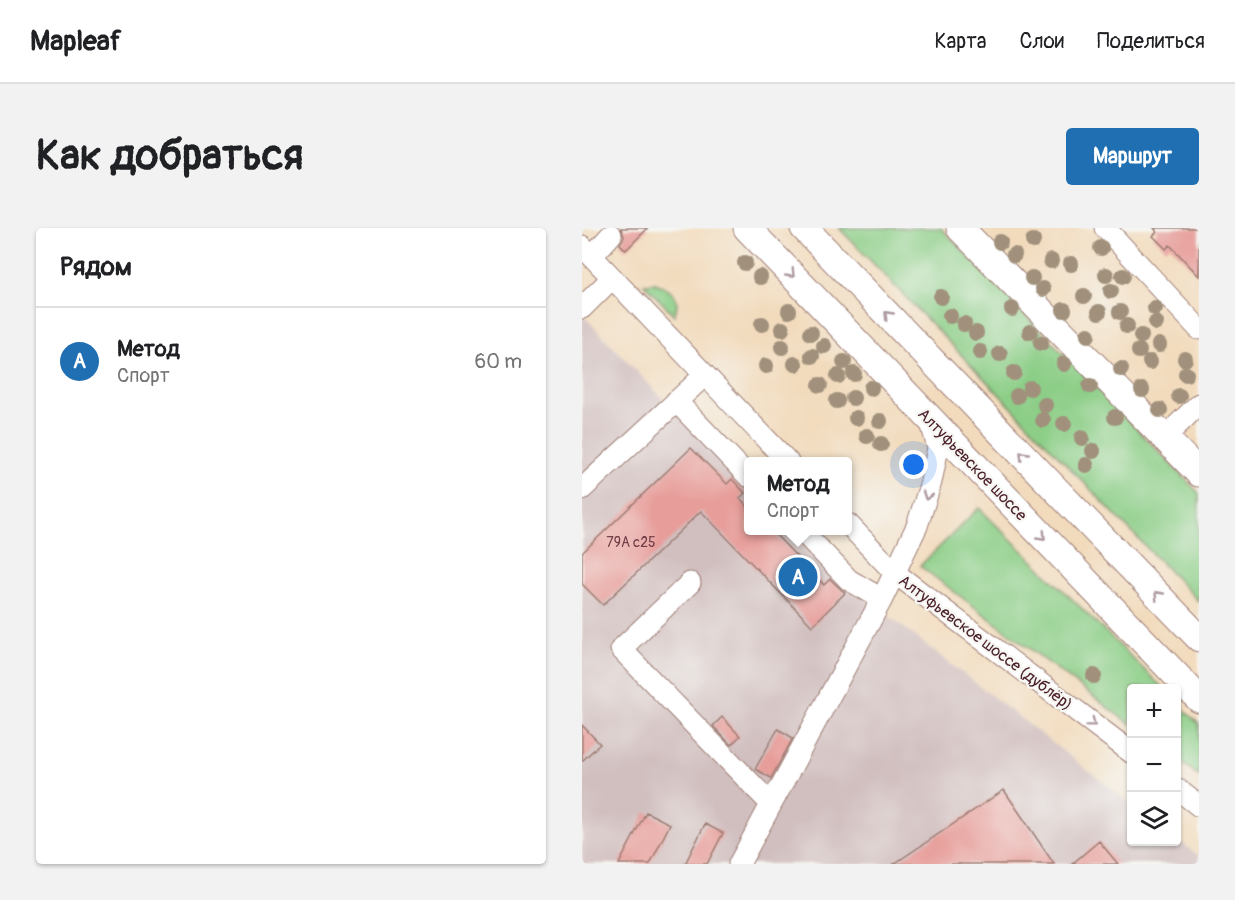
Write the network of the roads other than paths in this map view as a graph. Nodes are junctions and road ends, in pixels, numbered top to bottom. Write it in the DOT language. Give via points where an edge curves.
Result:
graph roads {
  1 [pos="804,228"];
  2 [pos="960,228"];
  3 [pos="1105,228"];
  4 [pos="751,229"];
  5 [pos="611,236"];
  6 [pos="587,251"];
  7 [pos="612,278"];
  8 [pos="582,308"];
  9 [pos="1199,329"];
  10 [pos="705,375"];
  11 [pos="676,401"];
  12 [pos="1199,405"];
  13 [pos="929,419"];
  14 [pos="1165,437"];
  15 [pos="783,457"];
  16 [pos="744,472"];
  17 [pos="1199,473"];
  18 [pos="582,489"];
  19 [pos="852,528"];
  20 [pos="805,535"];
  21 [pos="895,573"];
  22 [pos="690,583"];
  23 [pos="882,599"];
  24 [pos="1199,638"];
  25 [pos="1199,699"];
  26 [pos="1127,750"];
  27 [pos="1181,792"];
  28 [pos="771,804"];
  29 [pos="1199,806"];
  30 [pos="739,864"];
  24 -- 1 [label="main road, one-way"];
  2 -- 14 [label="main road"];
  3 -- 9 [label="street"];
  4 -- 13 [label="main road, Алтуфьевское шоссе, one-way"];
  5 -- 6 [label="street"];
  6 -- 7 [label="street"];
  7 -- 8 [label="street"];
  7 -- 10 [label="street"];
  10 -- 11 [label="street"];
  10 -- 15 [label="street"];
  11 -- 16 [label="street"];
  11 -- 18 [label="street"];
  12 -- 14 [label="street"];
  13 -- 21 [label="street, one-way" via="938,448 932,482"];
  13 -- 25 [label="main road, Алтуфьевское шоссе, one-way"];
  14 -- 17 [label="main road"];
  19 -- 21 [label="street, Алтуфьевское шоссе (дублёр)"];
  20 -- 23 [label="street" via="849,580"];
  21 -- 23 [label="street"];
  21 -- 26 [label="street, Алтуфьевское шоссе (дублёр), one-way"];
  22 -- 28 [label="street" via="621,649"];
  23 -- 28 [label="street"];
  27 -- 29 [label="street"];
  28 -- 30 [label="street"];
}
